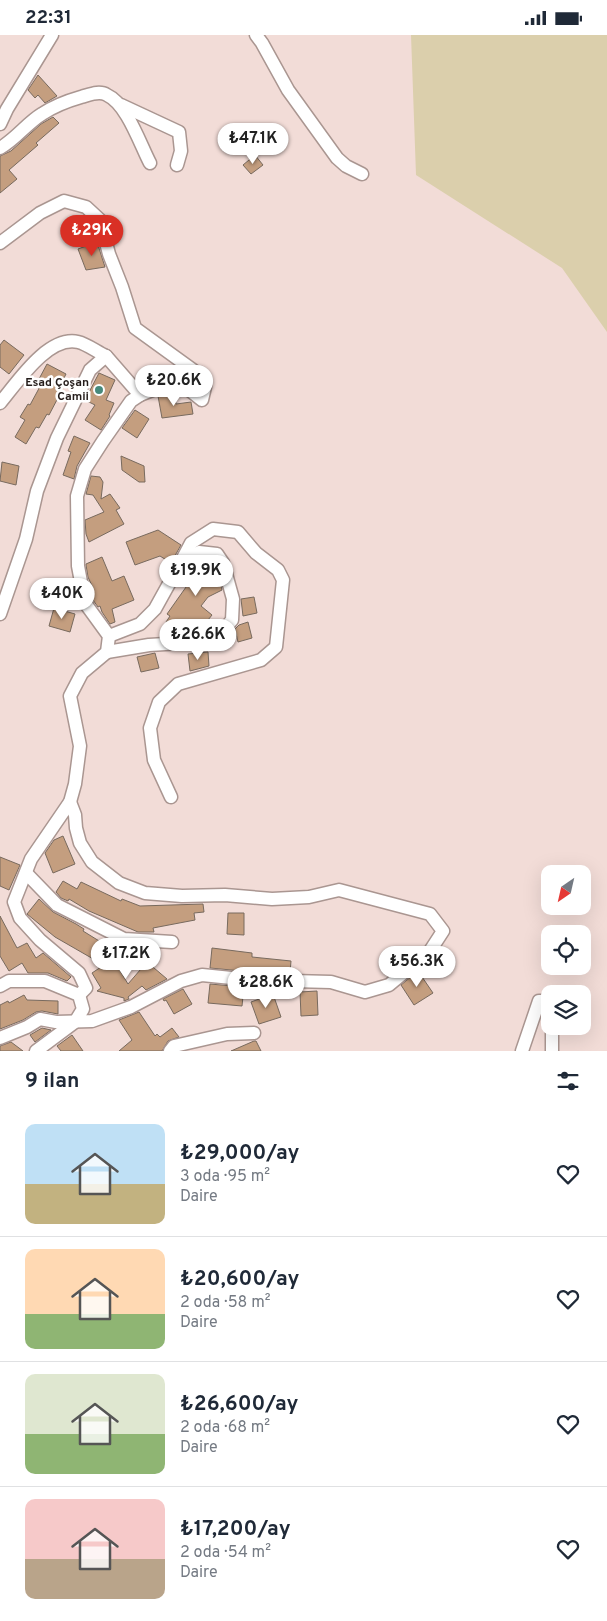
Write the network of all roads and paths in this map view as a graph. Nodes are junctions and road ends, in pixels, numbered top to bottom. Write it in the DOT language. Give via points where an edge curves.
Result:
graph roads {
  1 [pos="52,35"];
  2 [pos="256,35"];
  3 [pos="118,104"];
  4 [pos="0,124"];
  5 [pos="0,148"];
  6 [pos="150,163"];
  7 [pos="177,165"];
  8 [pos="362,174"];
  9 [pos="0,243"];
  10 [pos="106,356"];
  11 [pos="140,395"];
  12 [pos="0,403"];
  13 [pos="182,562"];
  14 [pos="0,614"];
  15 [pos="109,636"];
  16 [pos="107,652"];
  17 [pos="171,797"];
  18 [pos="70,803"];
  19 [pos="26,873"];
  20 [pos="172,943"];
  21 [pos="0,986"];
  22 [pos="79,995"];
  23 [pos="541,1001"];
  24 [pos="75,1022"];
  25 [pos="254,1033"];
  26 [pos="552,1035"];
  27 [pos="0,1038"];
  28 [pos="36,1051"];
  29 [pos="170,1051"];
  30 [pos="522,1051"];
  31 [pos="552,1051"];
  1 -- 4 [label="street"];
  2 -- 8 [label="street" via="288,90 337,158"];
  3 -- 5 [label="street" via="107,94 96,93 69,100 41,114"];
  3 -- 6 [label="street"];
  3 -- 7 [label="street" via="179,132 181,151"];
  9 -- 11 [label="street" via="40,213 64,201 86,207 100,220 135,328 193,369 205,387 202,400 183,385 170,383"];
  10 -- 11 [label="street"];
  10 -- 12 [label="street" via="78,342 58,344 41,355"];
  10 -- 14 [label="street" via="90,370 57,438 37,491 26,539"];
  11 -- 15 [label="street" via="131,401 85,469 77,496 78,566 85,603"];
  13 -- 15 [label="street" via="155,609 140,623"];
  13 -- 16 [label="street" via="199,552 217,554 223,563 233,599 232,620 221,633 182,643"];
  13 -- 17 [label="street" via="191,543 213,529 238,533 278,570 283,580 276,647 261,660 178,684 159,702 150,728 154,760"];
  15 -- 16 [label="street"];
  16 -- 18 [label="street" via="82,673 70,696 80,746"];
  18 -- 19 [label="street" via="31,859"];
  18 -- 24 [label="street" via="80,843 92,862 119,883 145,893 272,899 309,897 339,890 430,914 443,931 430,951 389,985 364,992 331,982 202,975 181,981 131,1007 92,1021"];
  19 -- 20 [label="street" via="57,905 124,939"];
  19 -- 22 [label="street" via="14,902 20,918 79,973 86,988"];
  21 -- 22 [label="street" via="9,981 45,981"];
  22 -- 24 [label="street" via="83,1009"];
  23 -- 30 [label="street"];
  24 -- 27 [label="street" via="40,1019"];
  24 -- 28 [label="street"];
  25 -- 29 [label="street" via="227,1034 174,1046"];
  26 -- 31 [label="street"];
}
